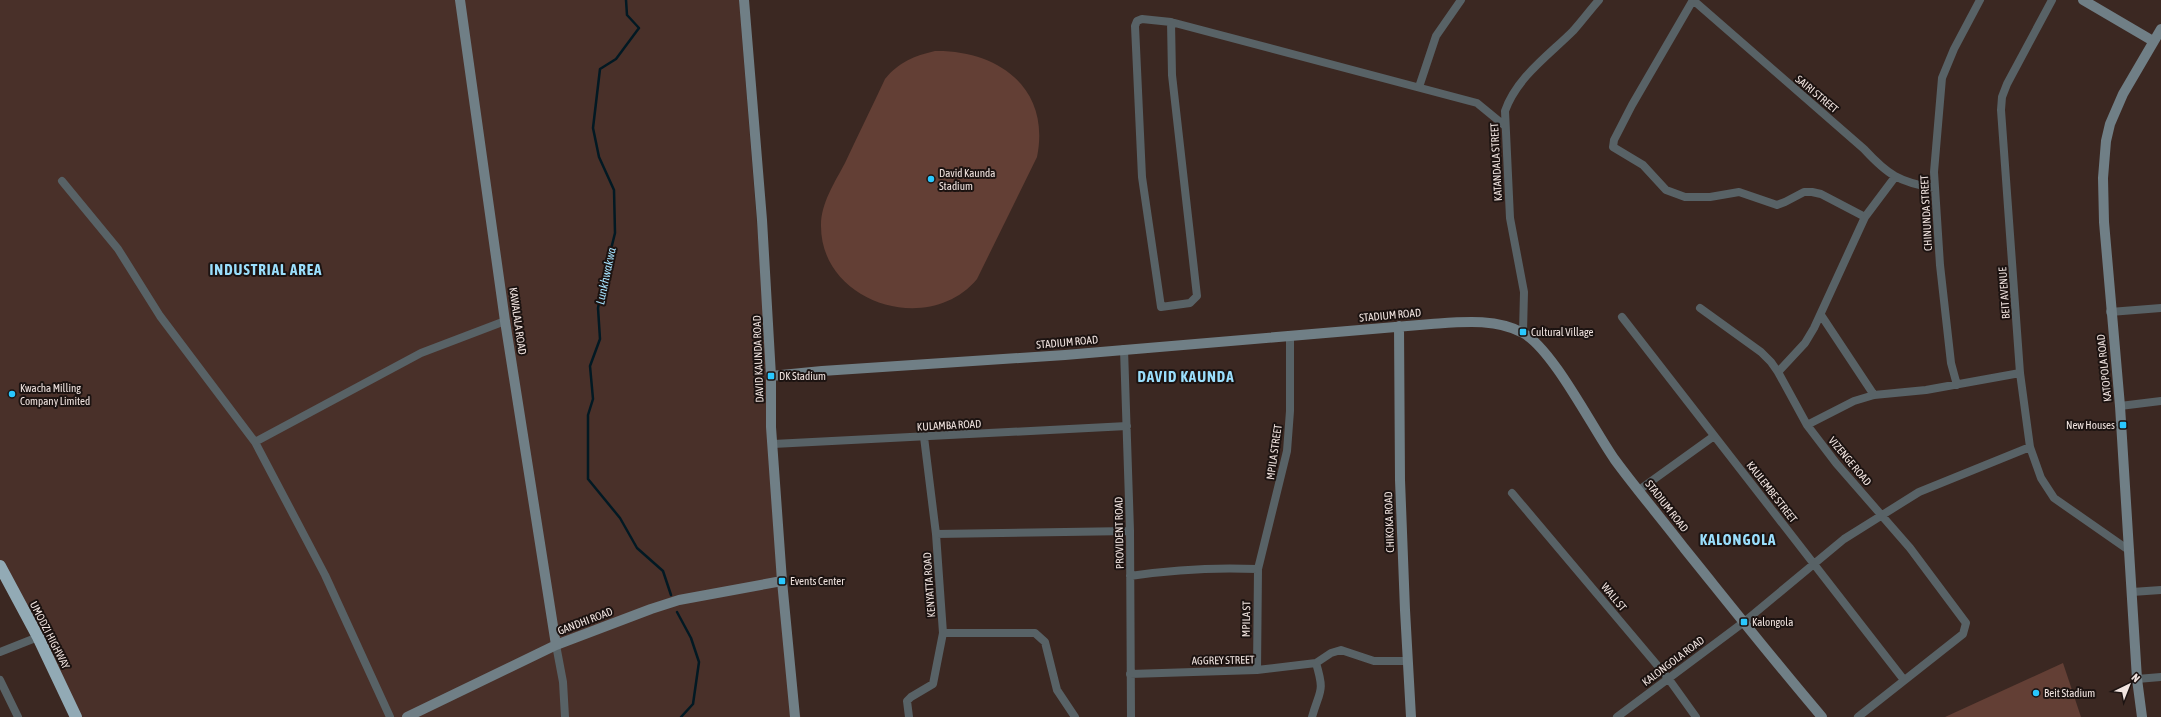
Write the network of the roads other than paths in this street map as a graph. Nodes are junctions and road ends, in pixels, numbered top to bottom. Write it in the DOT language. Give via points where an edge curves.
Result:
graph roads {
  1 [pos="460,0"];
  2 [pos="744,0"];
  3 [pos="1461,0"];
  4 [pos="1599,0"];
  5 [pos="1693,0"];
  6 [pos="1980,0"];
  7 [pos="2052,0"];
  8 [pos="2083,0"];
  9 [pos="1171,22"];
  10 [pos="2161,29"];
  11 [pos="2153,41"];
  12 [pos="1419,87"];
  13 [pos="1505,126"];
  14 [pos="1894,177"];
  15 [pos="62,181"];
  16 [pos="1934,188"];
  17 [pos="1865,217"];
  18 [pos="1700,308"];
  19 [pos="2161,308"];
  20 [pos="2110,312"];
  21 [pos="1822,315"];
  22 [pos="1622,317"];
  23 [pos="505,321"];
  24 [pos="1399,326"];
  25 [pos="1523,332"];
  26 [pos="1290,335"];
  27 [pos="1124,349"];
  28 [pos="1778,372"];
  29 [pos="2020,373"];
  30 [pos="772,376"];
  31 [pos="1957,385"];
  32 [pos="1874,395"];
  33 [pos="2161,401"];
  34 [pos="2120,406"];
  35 [pos="1807,425"];
  36 [pos="1126,426"];
  37 [pos="1714,436"];
  38 [pos="924,437"];
  39 [pos="255,442"];
  40 [pos="773,444"];
  41 [pos="2030,447"];
  42 [pos="1639,490"];
  43 [pos="1512,493"];
  44 [pos="1882,516"];
  45 [pos="1130,531"];
  46 [pos="936,534"];
  47 [pos="2130,551"];
  48 [pos="1813,564"];
  49 [pos="0,566"];
  50 [pos="1258,569"];
  51 [pos="1130,576"];
  52 [pos="782,581"];
  53 [pos="2161,590"];
  54 [pos="2132,592"];
  55 [pos="1744,622"];
  56 [pos="943,633"];
  57 [pos="38,637"];
  58 [pos="556,645"];
  59 [pos="0,652"];
  60 [pos="1407,661"];
  61 [pos="1316,663"];
  62 [pos="1257,670"];
  63 [pos="1130,674"];
  64 [pos="2161,677"];
  65 [pos="1668,678"];
  66 [pos="2137,679"];
  67 [pos="0,680"];
  68 [pos="1904,680"];
  69 [pos="18,717"];
  70 [pos="76,717"];
  71 [pos="390,717"];
  72 [pos="407,717"];
  73 [pos="565,717"];
  74 [pos="795,717"];
  75 [pos="910,717"];
  76 [pos="1075,717"];
  77 [pos="1131,717"];
  78 [pos="1312,717"];
  79 [pos="1411,717"];
  80 [pos="1617,717"];
  81 [pos="1696,717"];
  82 [pos="1822,717"];
  83 [pos="1858,717"];
  84 [pos="2142,717"];
  1 -- 23 [label="street, KAWALALA ROAD"];
  2 -- 30 [label="street, DAVID KAUNDA ROAD"];
  3 -- 12 [label="street" via="1436,36"];
  4 -- 13 [label="street, KATANDALA STREET" via="1572,31 1538,62 1509,100 1505,111"];
  5 -- 14 [label="street, SAIRI STREET"];
  5 -- 17 [label="street" via="1632,105 1613,147 1643,165 1666,190 1684,197 1710,197 1739,192 1777,205 1804,192 1812,192 1821,194"];
  6 -- 16 [label="street, CHINUNDA STREET" via="1942,78"];
  7 -- 29 [label="street, BEIT AVENUE" via="2002,97"];
  8 -- 11 [label="street"];
  9 -- 9 [label="street" via="1142,19 1135,26 1142,177 1161,307 1190,303 1197,296 1172,75"];
  9 -- 12 [label="street"];
  10 -- 11 [label="street, KATOPOLA ROAD"];
  11 -- 20 [label="street, KATOPOLA ROAD" via="2123,94 2110,124 2106,141 2103,178 2104,222"];
  12 -- 13 [label="street" via="1477,103"];
  13 -- 25 [label="street, KATANDALA STREET" via="1510,218 1524,292"];
  14 -- 16 [label="street, SAIRI STREET" via="1911,184"];
  14 -- 17 [label="street"];
  15 -- 39 [label="street" via="118,249 160,316"];
  16 -- 31 [label="street, CHINUNDA STREET" via="1951,363"];
  17 -- 21 [label="street"];
  18 -- 28 [label="street, VIZENGE ROAD" via="1761,352"];
  19 -- 20 [label="street"];
  20 -- 34 [label="street, KATOPOLA ROAD"];
  21 -- 28 [label="street" via="1805,343"];
  21 -- 32 [label="street"];
  22 -- 37 [label="street, KAULEMBE STREET"];
  23 -- 39 [label="street" via="421,354"];
  23 -- 58 [label="street, KAWALALA ROAD"];
  24 -- 25 [label="street, STADIUM ROAD" via="1476,322"];
  24 -- 26 [label="street, STADIUM ROAD"];
  24 -- 60 [label="street, CHIKOKA ROAD" via="1400,480"];
  25 -- 42 [label="street, STADIUM ROAD" via="1536,342 1551,361 1594,430"];
  26 -- 27 [label="street, STADIUM ROAD"];
  26 -- 50 [label="street, MPILA STREET" via="1288,451"];
  27 -- 30 [label="street, STADIUM ROAD"];
  27 -- 36 [label="street, PROVIDENT ROAD"];
  28 -- 35 [label="street, VIZENGE ROAD"];
  29 -- 31 [label="street"];
  29 -- 41 [label="street, BEIT AVENUE"];
  30 -- 40 [label="street, DAVID KAUNDA ROAD"];
  31 -- 32 [label="street"];
  32 -- 35 [label="street" via="1854,401"];
  33 -- 34 [label="street"];
  34 -- 47 [label="street, KATOPOLA ROAD"];
  35 -- 44 [label="street, VIZENGE ROAD"];
  36 -- 38 [label="street, KULAMBA ROAD"];
  36 -- 45 [label="street, PROVIDENT ROAD"];
  37 -- 42 [label="street"];
  37 -- 48 [label="street, KAULEMBE STREET"];
  38 -- 40 [label="street, KULAMBA ROAD"];
  38 -- 46 [label="street, KENYATTA ROAD"];
  39 -- 71 [label="street" via="325,575"];
  40 -- 52 [label="street, DAVID KAUNDA ROAD"];
  41 -- 44 [label="street, KALONGOLA ROAD" via="1926,489"];
  41 -- 47 [label="street, BEIT AVENUE" via="2041,478 2054,498"];
  42 -- 55 [label="street, STADIUM ROAD"];
  43 -- 65 [label="street, WALL ST"];
  44 -- 48 [label="street, KALONGOLA ROAD" via="1844,538"];
  44 -- 68 [label="street, VIZENGE ROAD" via="1910,548 1966,623 1963,634"];
  45 -- 46 [label="street"];
  45 -- 51 [label="street, PROVIDENT ROAD"];
  46 -- 56 [label="street, KENYATTA ROAD"];
  47 -- 54 [label="street, KATOPOLA ROAD"];
  48 -- 55 [label="street, KALONGOLA ROAD"];
  48 -- 68 [label="street, KAULEMBE STREET"];
  49 -- 57 [label="highway, UMODZI HIGHWAY"];
  50 -- 51 [label="street" via="1175,569"];
  50 -- 62 [label="street, MPILA ST"];
  51 -- 63 [label="street, PROVIDENT ROAD"];
  52 -- 58 [label="street, GANDHI ROAD" via="679,600"];
  52 -- 74 [label="street, DAVID KAUNDA ROAD"];
  53 -- 54 [label="street"];
  54 -- 66 [label="street, KATOPOLA ROAD"];
  55 -- 65 [label="street, KALONGOLA ROAD"];
  55 -- 82 [label="street, STADIUM ROAD"];
  56 -- 75 [label="street, KENYATTA ROAD" via="933,684 907,701"];
  56 -- 76 [label="street" via="1035,633 1041,636 1046,642 1057,690"];
  57 -- 59 [label="street"];
  57 -- 70 [label="highway, UMODZI HIGHWAY"];
  58 -- 72 [label="street, GANDHI ROAD"];
  58 -- 73 [label="street" via="563,682"];
  60 -- 61 [label="street" via="1374,661 1340,650 1330,653"];
  60 -- 79 [label="street, CHIKOKA ROAD"];
  61 -- 62 [label="street, AGGREY STREET"];
  61 -- 78 [label="street" via="1322,684"];
  62 -- 63 [label="street, AGGREY STREET"];
  63 -- 77 [label="street, PROVIDENT ROAD"];
  64 -- 66 [label="street"];
  65 -- 80 [label="street, KALONGOLA ROAD"];
  65 -- 81 [label="street, WALL ST"];
  66 -- 84 [label="street, KATOPOLA ROAD"];
  67 -- 69 [label="street"];
  68 -- 83 [label="street, VIZENGE ROAD"];
}
